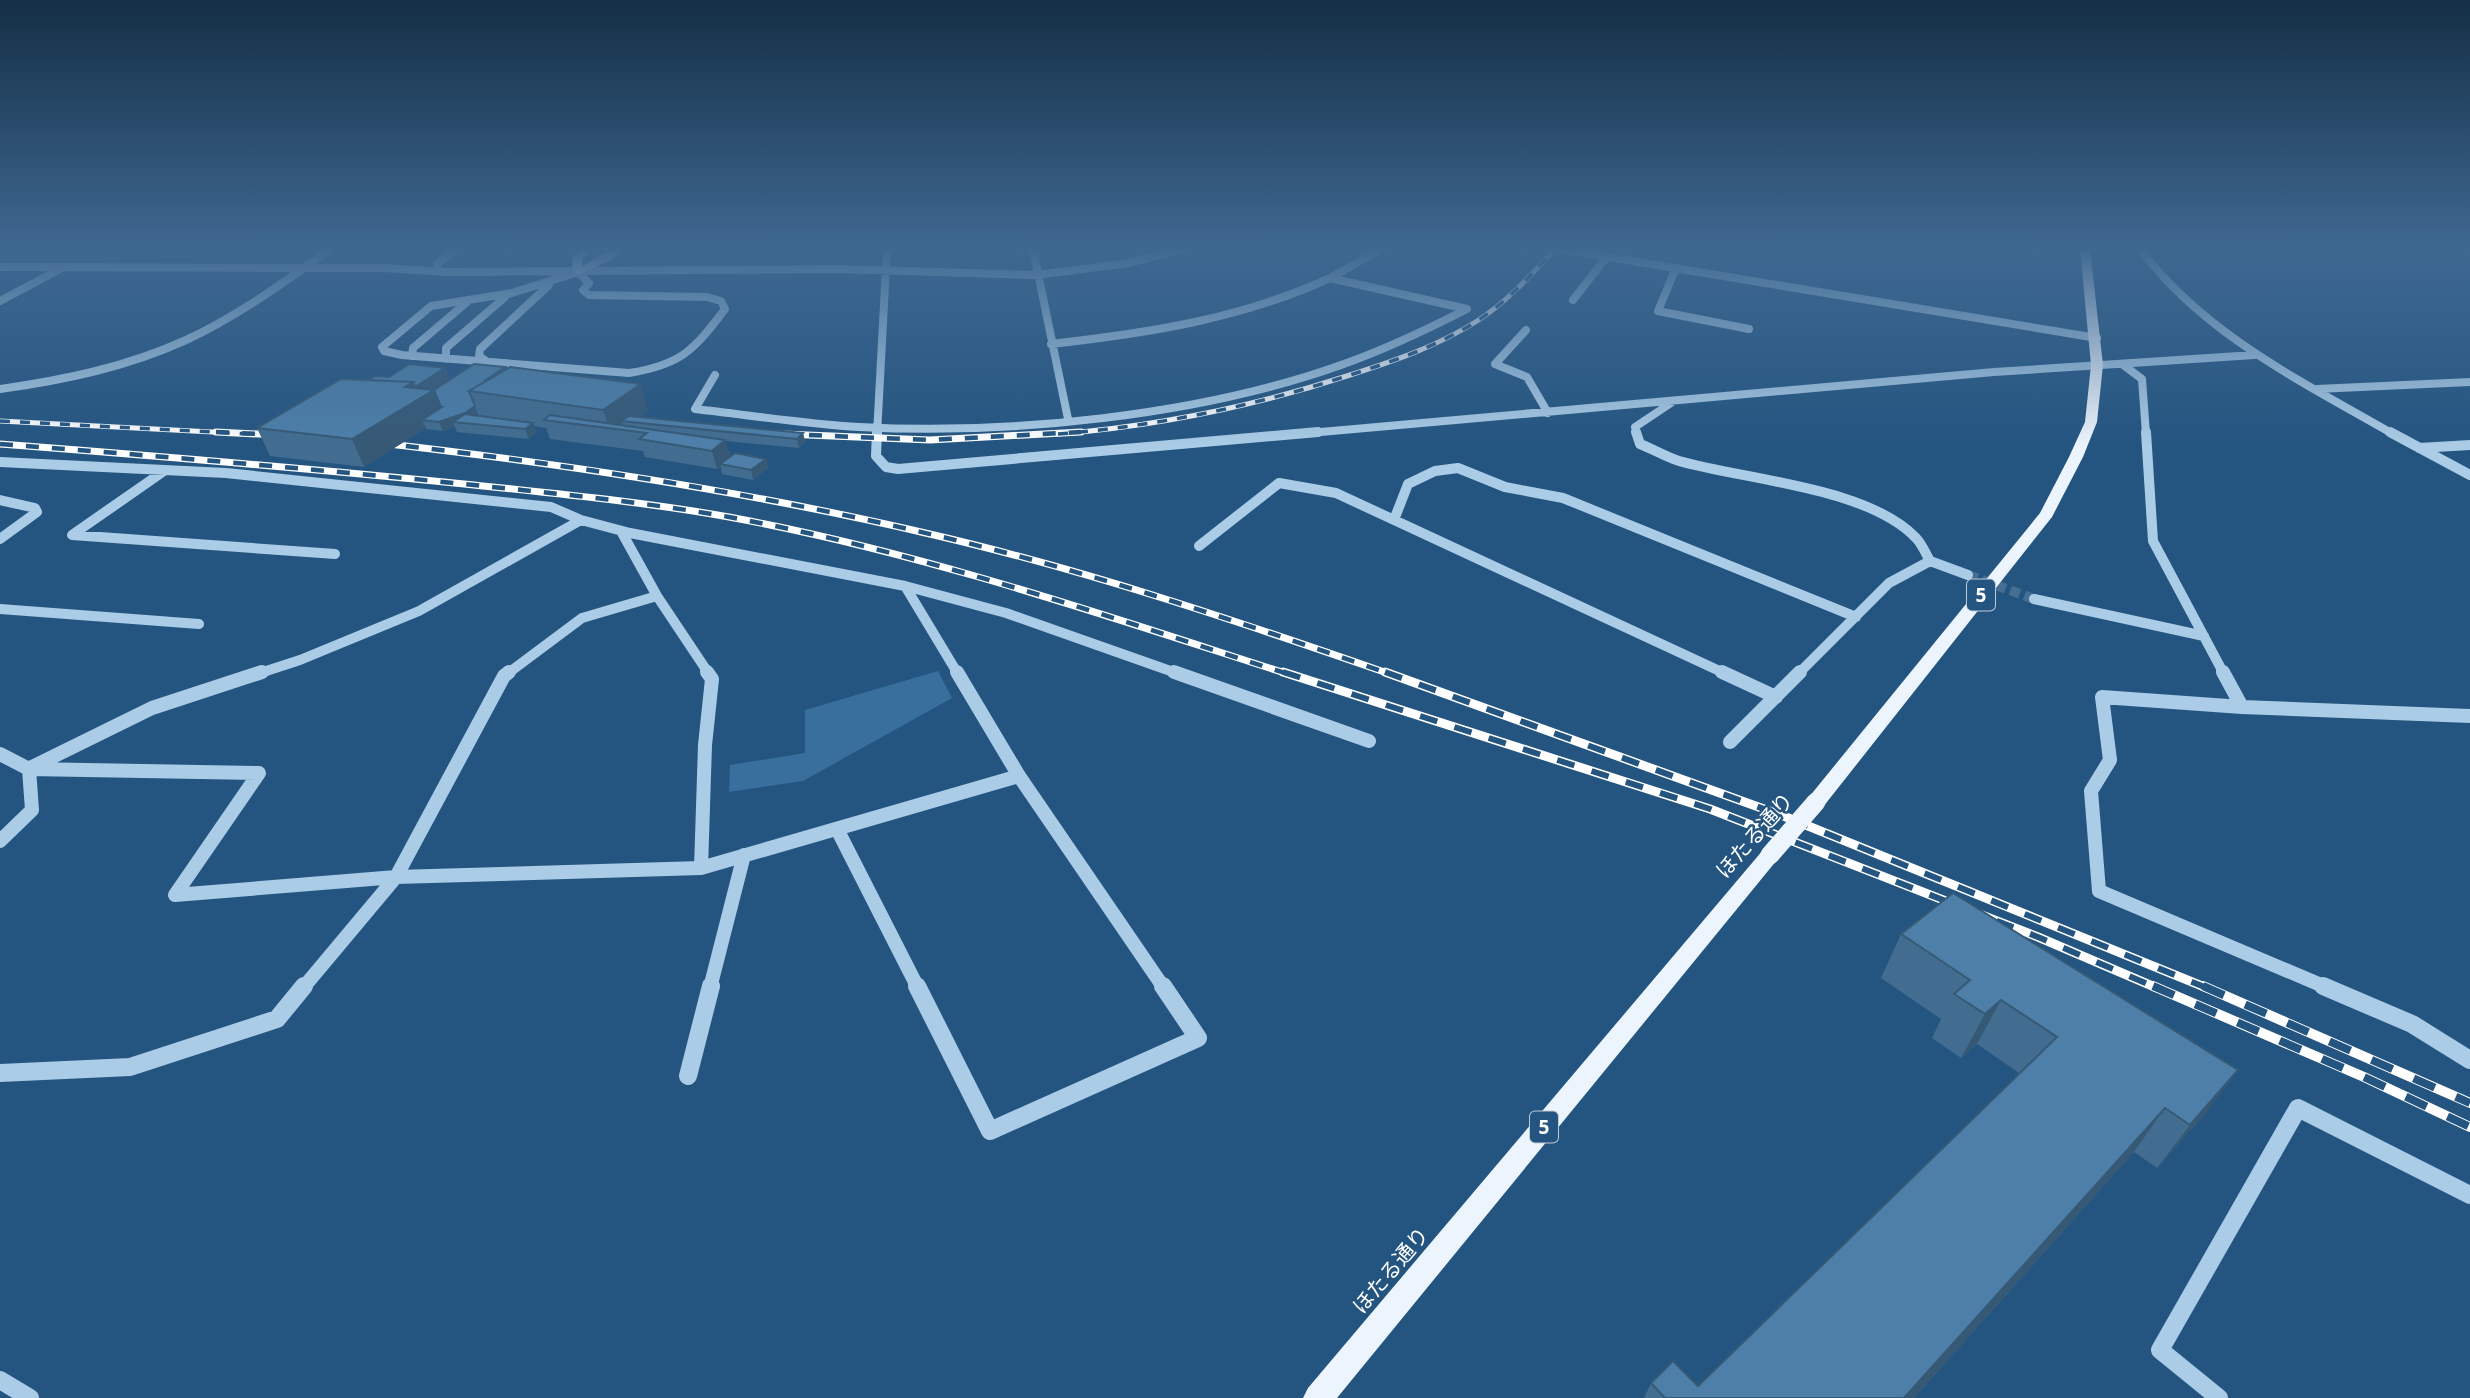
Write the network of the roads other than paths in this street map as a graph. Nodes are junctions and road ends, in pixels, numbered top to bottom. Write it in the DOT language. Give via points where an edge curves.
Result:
graph roads {
  1 [pos="232,314"];
  2 [pos="418,314"];
  3 [pos="450,314"];
  4 [pos="483,314"];
  5 [pos="517,314"];
  6 [pos="721,314"];
  7 [pos="883,314"];
  8 [pos="1044,314"];
  9 [pos="1234,314"];
  10 [pos="1456,314"];
  11 [pos="1674,314"];
  12 [pos="1949,314"];
  13 [pos="2093,314"];
  14 [pos="2198,314"];
  15 [pos="1749,329"];
  16 [pos="1526,330"];
  17 [pos="2096,338"];
  18 [pos="1051,344"];
  19 [pos="2254,355"];
  20 [pos="412,356"];
  21 [pos="446,359"];
  22 [pos="490,363"];
  23 [pos="2122,363"];
  24 [pos="2097,365"];
  25 [pos="715,375"];
  26 [pos="2470,382"];
  27 [pos="0,389"];
  28 [pos="2317,389"];
  29 [pos="1671,402"];
  30 [pos="1549,414"];
  31 [pos="1068,419"];
  32 [pos="877,428"];
  33 [pos="2470,445"];
  34 [pos="2418,448"];
  35 [pos="0,462"];
  36 [pos="164,471"];
  37 [pos="2470,475"];
  38 [pos="0,500"];
  39 [pos="581,520"];
  40 [pos="1394,520"];
  41 [pos="621,531"];
  42 [pos="0,540"];
  43 [pos="1199,546"];
  44 [pos="335,554"];
  45 [pos="1930,561"];
  46 [pos="1968,575"];
  47 [pos="905,586"];
  48 [pos="657,596"];
  49 [pos="2034,599"];
  50 [pos="0,609"];
  51 [pos="1856,617"];
  52 [pos="199,624"];
  53 [pos="2204,636"];
  54 [pos="1776,696"];
  55 [pos="2242,707"];
  56 [pos="2470,716"];
  57 [pos="1369,741"];
  58 [pos="1730,742"];
  59 [pos="0,754"];
  60 [pos="29,769"];
  61 [pos="1019,776"];
  62 [pos="837,829"];
  63 [pos="0,841"];
  64 [pos="744,855"];
  65 [pos="701,868"];
  66 [pos="396,877"];
  67 [pos="2470,1060"];
  68 [pos="0,1073"];
  69 [pos="688,1076"];
  70 [pos="2470,1195"];
  71 [pos="0,1380"];
  72 [pos="30,1398"];
  73 [pos="1318,1398"];
  74 [pos="2219,1398"];
  1 -- 27 [label="street" via="156,353 78,376"];
  2 -- 20 [label="street" via="382,347 391,354"];
  3 -- 20 [label="street" via="413,348"];
  4 -- 21 [label="street" via="446,348"];
  5 -- 22 [label="street" via="480,349 479,356"];
  6 -- 22 [label="street" via="691,354 665,366 607,373"];
  7 -- 32 [label="street"];
  8 -- 18 [label="street"];
  9 -- 18 [label="street" via="1142,334"];
  10 -- 31 [label="street" via="1390,347 1322,372 1190,403"];
  11 -- 15 [label="street"];
  12 -- 17 [label="street"];
  13 -- 17 [label="main road, ほたる通り / 5"];
  14 -- 19 [label="street"];
  16 -- 30 [label="street" via="1495,363 1527,377"];
  17 -- 24 [label="main road, ほたる通り / 5"];
  18 -- 31 [label="street"];
  19 -- 23 [label="street"];
  19 -- 28 [label="street"];
  20 -- 21 [label="street"];
  21 -- 22 [label="street"];
  23 -- 24 [label="street"];
  23 -- 53 [label="street" via="2142,379 2153,541"];
  24 -- 29 [label="street"];
  24 -- 73 [label="main road, ほたる通り / 5, bridge" via="2091,422 2047,514 1816,802"];
  25 -- 32 [label="street" via="695,409"];
  26 -- 28 [label="street"];
  28 -- 34 [label="street"];
  29 -- 30 [label="street"];
  29 -- 45 [label="street" via="1635,428 1640,444 1678,460 1790,482 1881,513 1926,547"];
  30 -- 32 [label="street" via="898,469 879,462"];
  31 -- 32 [label="street"];
  33 -- 34 [label="street"];
  34 -- 37 [label="street"];
  35 -- 36 [label="street"];
  36 -- 39 [label="street" via="475,498 551,507"];
  36 -- 44 [label="street" via="72,535"];
  38 -- 42 [label="street" via="37,512"];
  39 -- 41 [label="street"];
  39 -- 60 [label="street" via="419,611 300,660 152,708"];
  40 -- 43 [label="street" via="1336,493 1279,483"];
  40 -- 51 [label="street" via="1408,484 1435,471 1458,468 1506,487 1563,498"];
  40 -- 54 [label="street"];
  41 -- 47 [label="street"];
  41 -- 48 [label="street"];
  45 -- 46 [label="street"];
  45 -- 51 [label="street" via="1889,583"];
  47 -- 57 [label="street" via="1006,613"];
  47 -- 61 [label="street"];
  48 -- 65 [label="street" via="712,679"];
  48 -- 66 [label="street" via="582,618 504,676"];
  49 -- 53 [label="street"];
  50 -- 52 [label="street"];
  51 -- 54 [label="street"];
  53 -- 55 [label="street"];
  54 -- 58 [label="street"];
  55 -- 56 [label="street"];
  55 -- 67 [label="street" via="2102,697 2110,760 2091,791 2099,891 2413,1024"];
  59 -- 60 [label="street"];
  60 -- 63 [label="street" via="32,810"];
  60 -- 66 [label="street" via="259,773 175,895"];
  61 -- 62 [label="street"];
  61 -- 62 [label="street" via="1198,1038 990,1131"];
  62 -- 64 [label="street"];
  64 -- 65 [label="street"];
  64 -- 69 [label="street"];
  65 -- 66 [label="street"];
  66 -- 68 [label="street" via="277,1019 130,1067"];
  70 -- 74 [label="street" via="2298,1108 2160,1350"];
  71 -- 72 [label="street"];
}
